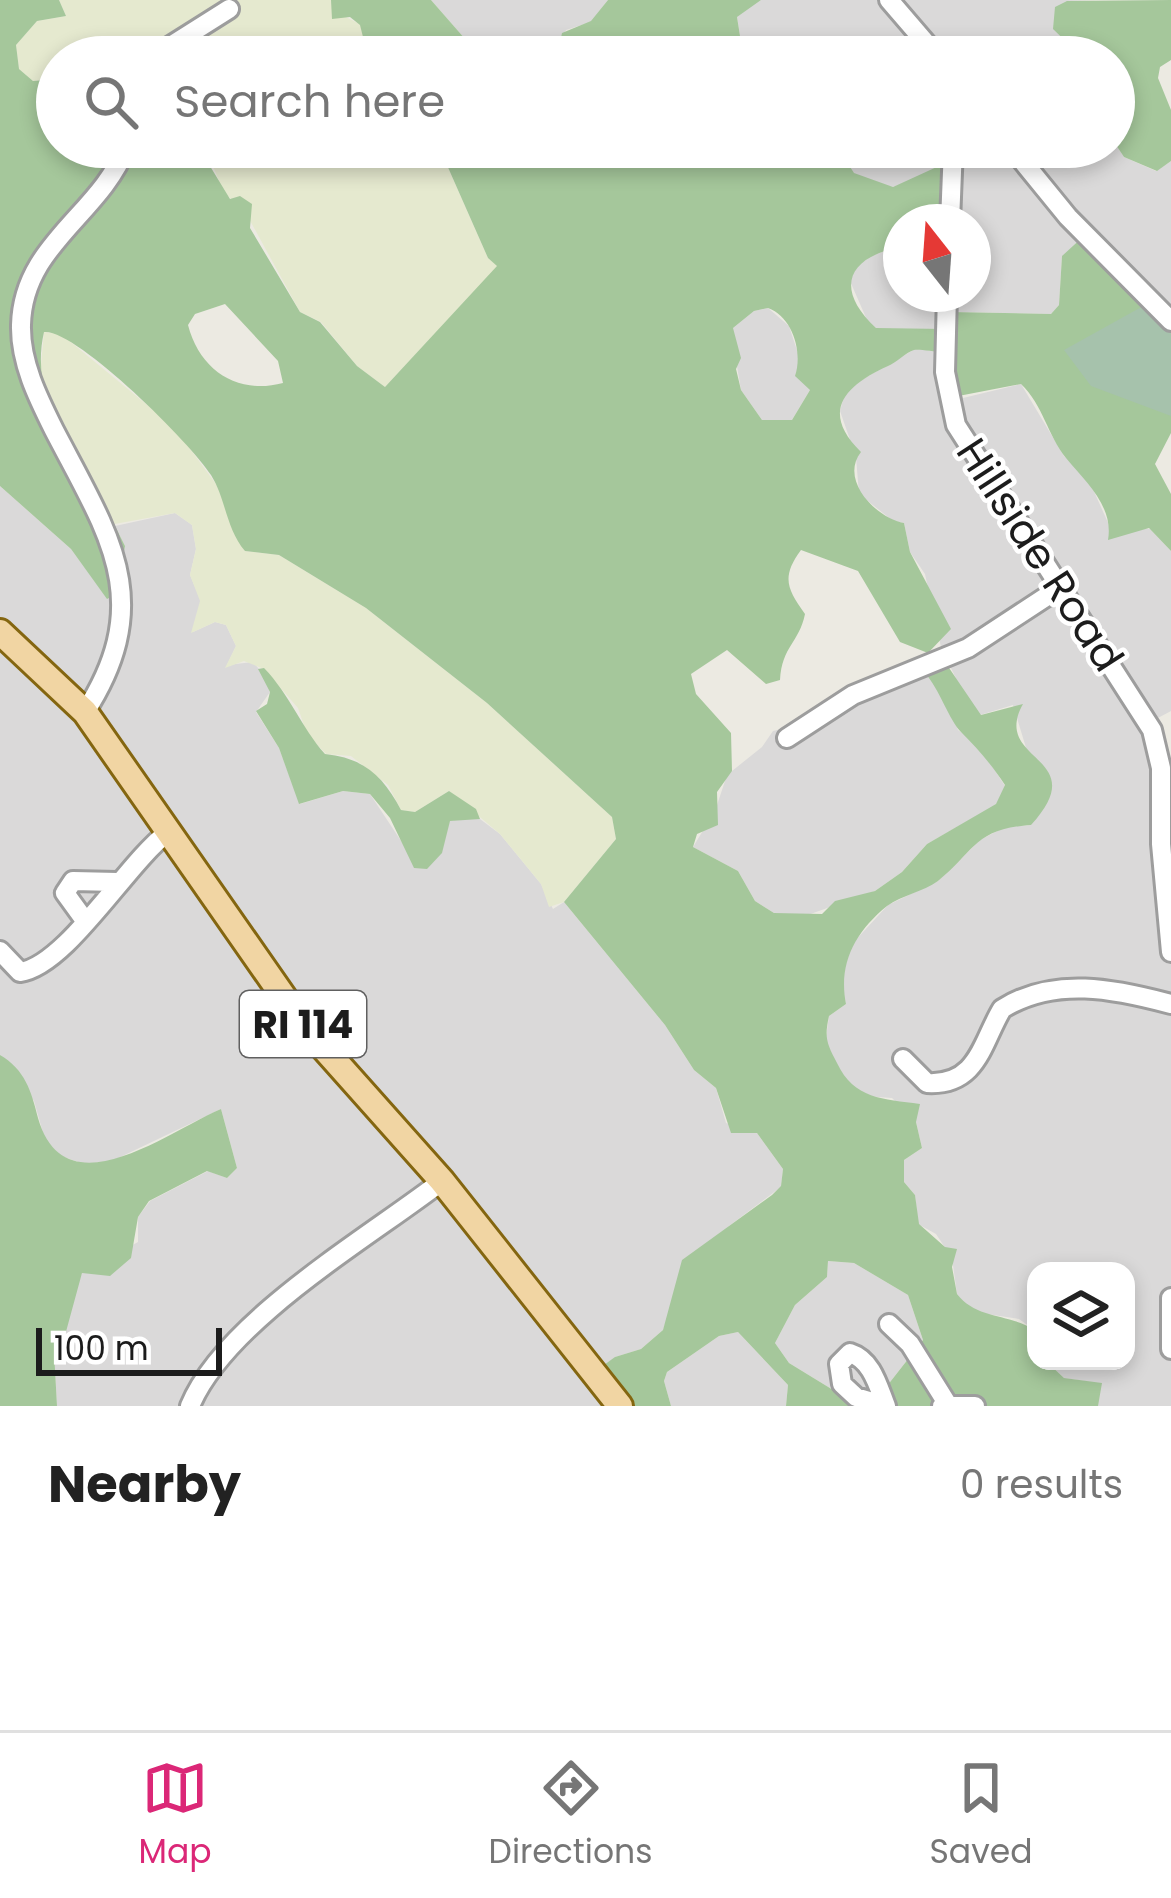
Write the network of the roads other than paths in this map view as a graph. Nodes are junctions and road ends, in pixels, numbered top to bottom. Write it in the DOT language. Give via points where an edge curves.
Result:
graph roads {
  1 [pos="889,0"];
  2 [pos="229,9"];
  3 [pos="186,36"];
  4 [pos="920,36"];
  5 [pos="114,168"];
  6 [pos="952,168"];
  7 [pos="1029,168"];
  8 [pos="951,204"];
  9 [pos="946,312"];
  10 [pos="1171,321"];
  11 [pos="1061,587"];
  12 [pos="0,632"];
  13 [pos="85,712"];
  14 [pos="787,738"];
  15 [pos="167,833"];
  16 [pos="117,881"];
  17 [pos="86,922"];
  18 [pos="0,952"];
  19 [pos="1171,952"];
  20 [pos="1171,1004"];
  21 [pos="903,1059"];
  22 [pos="442,1181"];
  23 [pos="1171,1298"];
  24 [pos="889,1324"];
  25 [pos="1171,1349"];
  26 [pos="945,1405"];
  27 [pos="190,1406"];
  28 [pos="620,1406"];
  29 [pos="975,1406"];
  1 -- 4 [label="street"];
  2 -- 3 [label="street"];
  5 -- 13 [label="street" via="44,250 21,324 33,384 99,515 124,592 119,635"];
  6 -- 8 [label="street"];
  7 -- 10 [label="street"];
  9 -- 11 [label="street, Hillside Road" via="944,372 956,425"];
  11 -- 14 [label="street" via="968,648 853,695"];
  11 -- 19 [label="street, Hillside Road" via="1142,710 1159,753"];
  12 -- 13 [label="main road, RI 114"];
  13 -- 15 [label="main road, RI 114"];
  15 -- 16 [label="street"];
  15 -- 22 [label="main road, RI 114" via="304,1026"];
  16 -- 17 [label="street"];
  16 -- 17 [label="street" via="73,881 65,892"];
  17 -- 18 [label="street" via="28,972 12,968"];
  20 -- 21 [label="street" via="1054,989 1002,1009 981,1058 962,1074 927,1083"];
  22 -- 27 [label="street" via="246,1329"];
  22 -- 28 [label="main road, RI 114"];
  23 -- 25 [label="street"];
  24 -- 26 [label="street"];
  26 -- 29 [label="street"];
}
